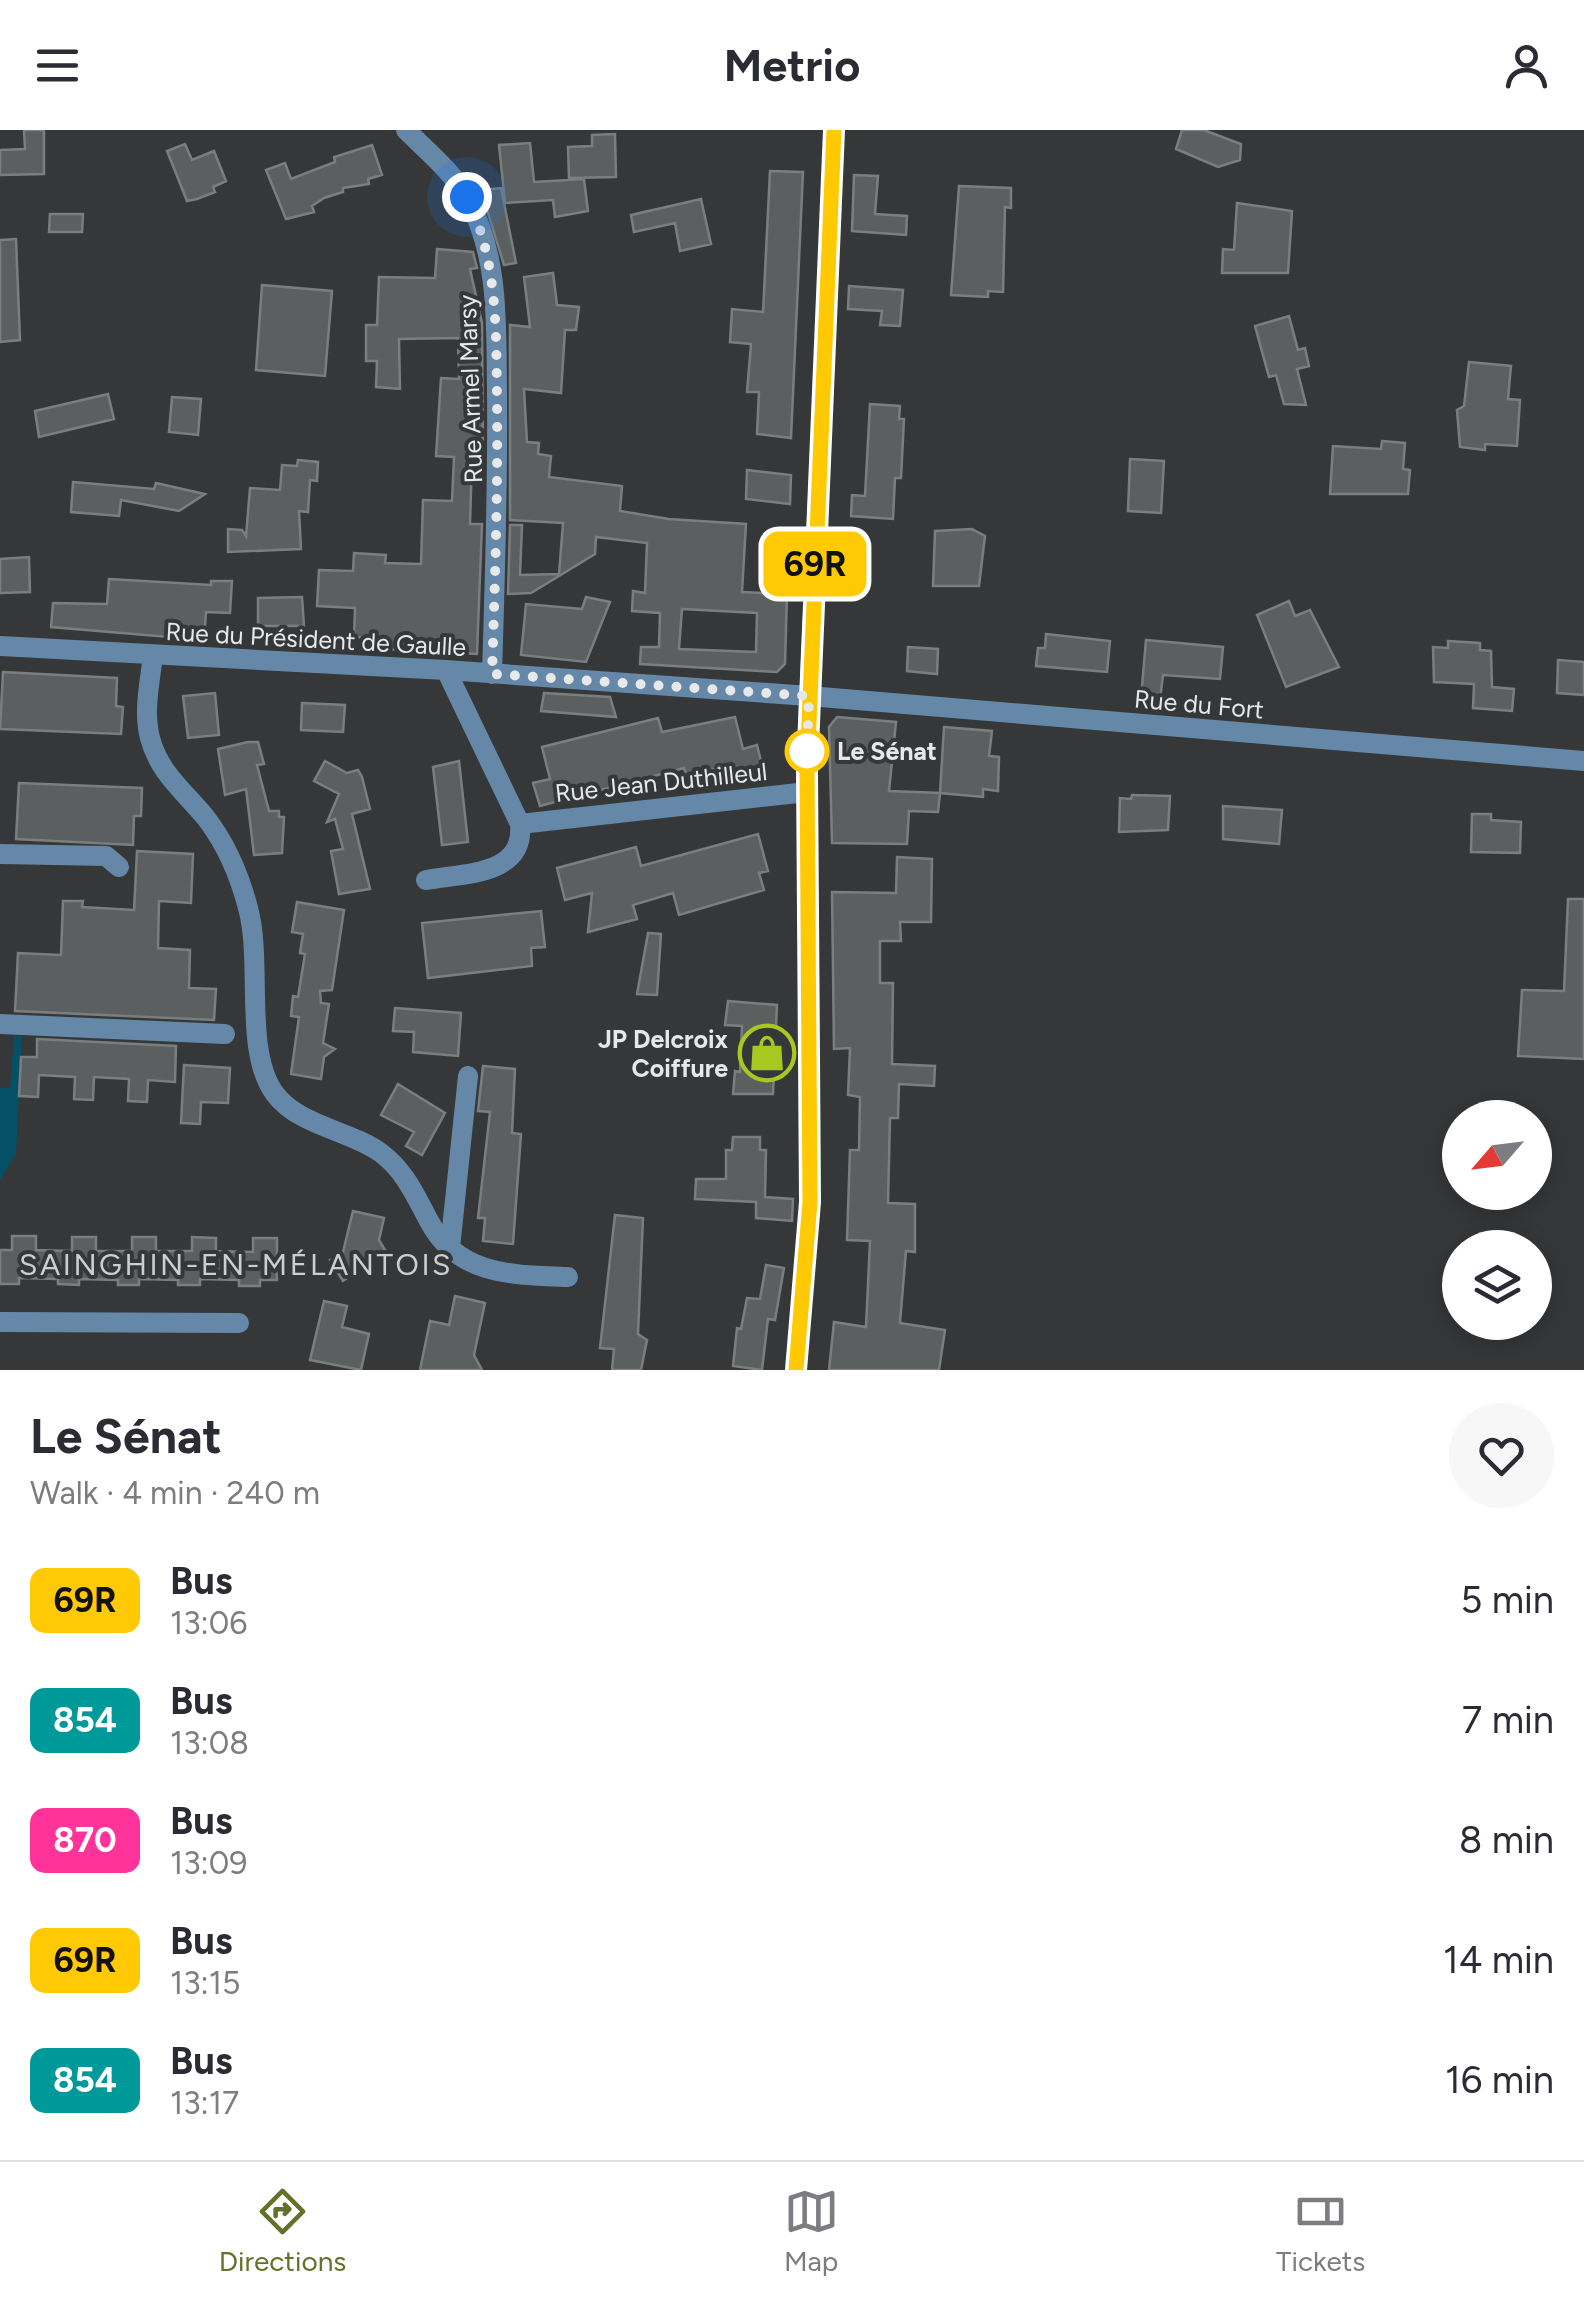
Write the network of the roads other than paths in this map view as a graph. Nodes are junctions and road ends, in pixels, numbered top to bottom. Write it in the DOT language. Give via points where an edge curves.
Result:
graph roads {
  1 [pos="406,130"];
  2 [pos="834,130"];
  3 [pos="0,646"];
  4 [pos="154,655"];
  5 [pos="446,670"];
  6 [pos="492,674"];
  7 [pos="809,696"];
  8 [pos="1584,761"];
  9 [pos="806,792"];
  10 [pos="520,824"];
  11 [pos="0,854"];
  12 [pos="120,867"];
  13 [pos="426,880"];
  14 [pos="0,1024"];
  15 [pos="225,1034"];
  16 [pos="468,1076"];
  17 [pos="450,1248"];
  18 [pos="568,1277"];
  19 [pos="0,1322"];
  20 [pos="239,1323"];
  21 [pos="796,1370"];
  1 -- 6 [label="street, Rue Armel Marsy" via="467,197 491,274 498,478"];
  2 -- 7 [label="main road"];
  3 -- 4 [label="street, Rue du Président de Gaulle"];
  4 -- 5 [label="street, Rue du Président de Gaulle"];
  4 -- 17 [label="street" via="147,706 154,748 222,843 248,908 267,1082 296,1113 390,1160"];
  5 -- 6 [label="street, Rue du Président de Gaulle"];
  5 -- 10 [label="street"];
  6 -- 7 [label="street, Rue du Président de Gaulle"];
  7 -- 8 [label="street, Rue du Fort"];
  7 -- 9 [label="main road"];
  9 -- 10 [label="street, Rue Jean Duthilleul"];
  9 -- 21 [label="main road" via="811,1169"];
  10 -- 13 [label="street" via="519,847 506,862"];
  11 -- 12 [label="street" via="106,856"];
  14 -- 15 [label="street"];
  16 -- 17 [label="street"];
  17 -- 18 [label="street" via="485,1270"];
  19 -- 20 [label="street"];
}
